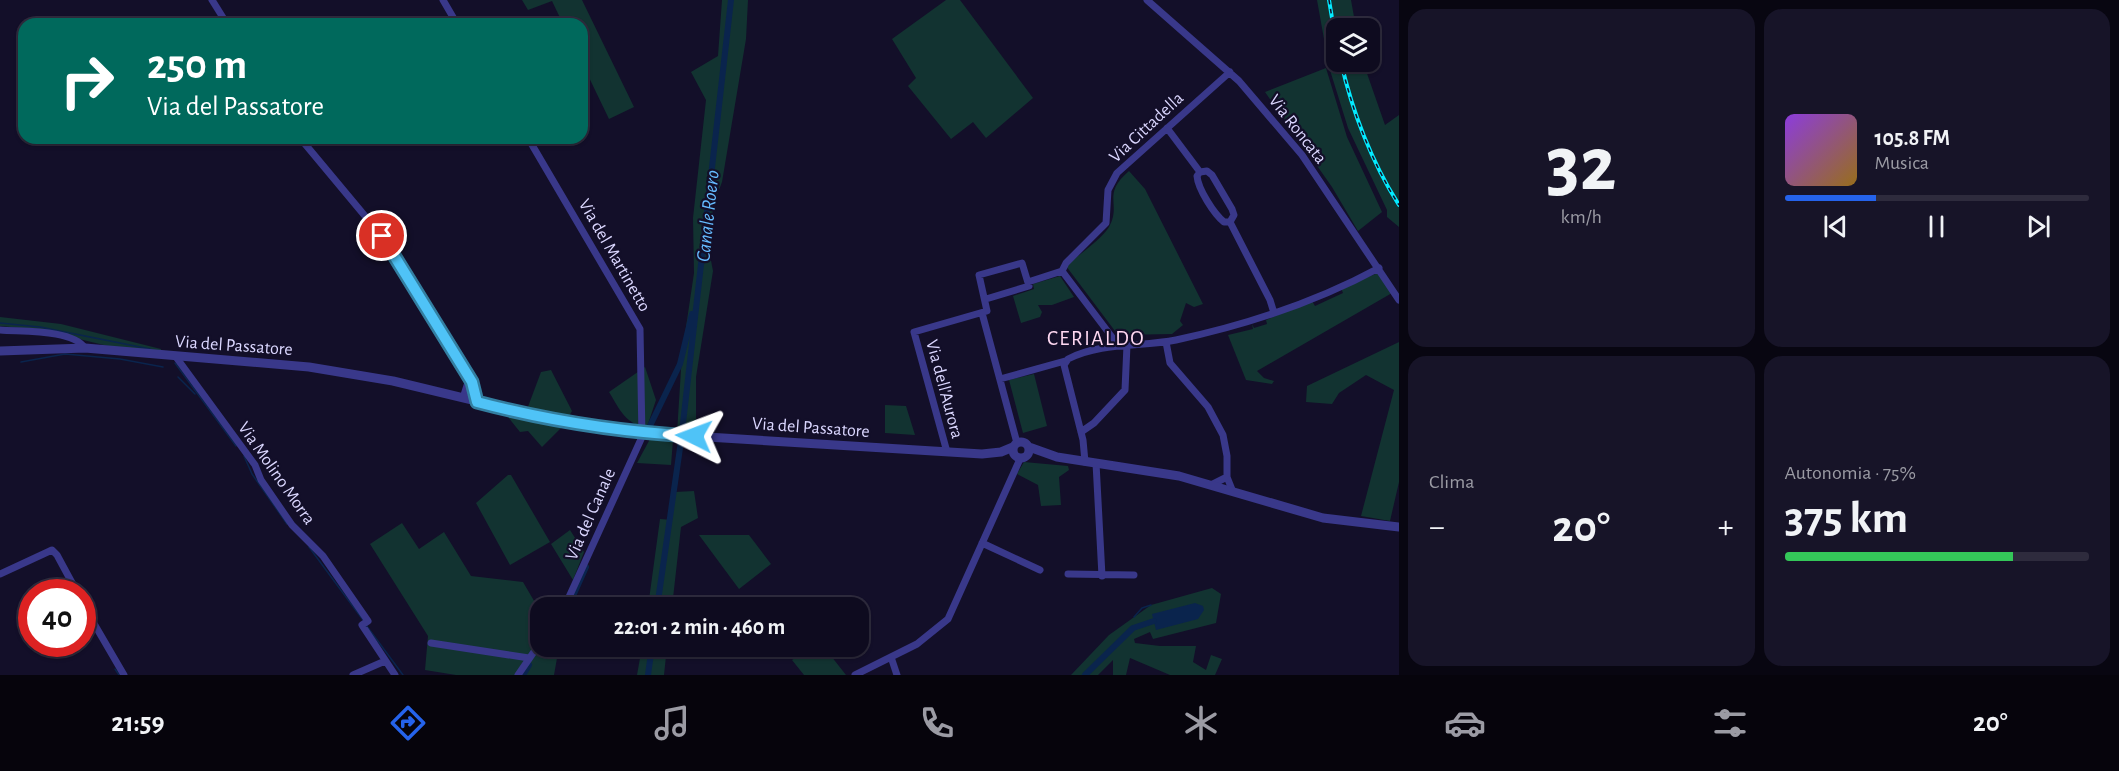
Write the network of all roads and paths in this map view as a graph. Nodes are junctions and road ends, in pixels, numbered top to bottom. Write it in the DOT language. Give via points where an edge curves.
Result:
graph roads {
  1 [pos="212,0"];
  2 [pos="1147,0"];
  3 [pos="446,1"];
  4 [pos="223,18"];
  5 [pos="454,18"];
  6 [pos="1230,72"];
  7 [pos="1167,128"];
  8 [pos="305,144"];
  9 [pos="532,144"];
  10 [pos="1200,172"];
  11 [pos="1230,222"];
  12 [pos="1379,268"];
  13 [pos="1062,271"];
  14 [pos="1028,282"];
  15 [pos="986,299"];
  16 [pos="1399,300"];
  17 [pos="982,313"];
  18 [pos="1274,313"];
  19 [pos="0,330"];
  20 [pos="1166,342"];
  21 [pos="1118,345"];
  22 [pos="1127,345"];
  23 [pos="86,348"];
  24 [pos="0,351"];
  25 [pos="176,357"];
  26 [pos="1065,362"];
  27 [pos="469,376"];
  28 [pos="1000,379"];
  29 [pos="463,398"];
  30 [pos="477,402"];
  31 [pos="1081,432"];
  32 [pos="642,433"];
  33 [pos="1020,451"];
  34 [pos="947,452"];
  35 [pos="1085,462"];
  36 [pos="1096,463"];
  37 [pos="1227,477"];
  38 [pos="1211,485"];
  39 [pos="1233,492"];
  40 [pos="1399,527"];
  41 [pos="982,543"];
  42 [pos="1040,570"];
  43 [pos="0,574"];
  44 [pos="1068,574"];
  45 [pos="1134,575"];
  46 [pos="1102,576"];
  47 [pos="70,579"];
  48 [pos="569,597"];
  49 [pos="96,627"];
  50 [pos="431,643"];
  51 [pos="891,657"];
  52 [pos="529,658"];
  53 [pos="385,661"];
  54 [pos="124,675"];
  55 [pos="353,675"];
  56 [pos="395,675"];
  57 [pos="518,675"];
  58 [pos="855,675"];
  59 [pos="897,675"];
  1 -- 4 [label="street"];
  2 -- 6 [label="street, Via Roncata"];
  3 -- 5 [label="street"];
  6 -- 7 [label="street, Via Cittadella"];
  6 -- 12 [label="street, Via Roncata" via="1302,155"];
  7 -- 10 [label="street"];
  7 -- 13 [label="street, Via Cittadella" via="1113,180 1108,190 1106,224"];
  8 -- 27 [label="street" via="390,246"];
  9 -- 32 [label="street, Via del Martinetto" via="638,323"];
  10 -- 11 [label="street" via="1197,179 1208,200 1221,220"];
  10 -- 11 [label="street" via="1210,173 1232,209"];
  11 -- 18 [label="street"];
  12 -- 16 [label="street, Via Roncata"];
  12 -- 18 [label="street"];
  13 -- 14 [label="street"];
  13 -- 21 [label="street"];
  14 -- 15 [label="street" via="1029,286"];
  14 -- 15 [label="street" via="1022,263 979,275"];
  15 -- 17 [label="street" via="987,311"];
  17 -- 28 [label="street"];
  17 -- 34 [label="street, Via dell'Aurora" via="914,332"];
  18 -- 20 [label="street"];
  19 -- 23 [label="street" via="46,333 77,341"];
  20 -- 22 [label="street"];
  20 -- 37 [label="street" via="1170,363 1208,407 1223,435"];
  21 -- 22 [label="street"];
  21 -- 26 [label="street"];
  22 -- 31 [label="street" via="1125,390"];
  23 -- 24 [label="street, Via del Passatore"];
  23 -- 25 [label="street, Via del Passatore"];
  25 -- 29 [label="street, Via del Passatore" via="309,367"];
  25 -- 53 [label="street, Via Molino Morra" via="255,465 292,525 323,556 368,621 362,625"];
  26 -- 28 [label="street"];
  26 -- 31 [label="street"];
  27 -- 29 [label="street"];
  27 -- 30 [label="street"];
  28 -- 33 [label="street"];
  29 -- 30 [label="street, Via del Passatore"];
  30 -- 32 [label="street, Via del Passatore" via="551,420"];
  31 -- 35 [label="street"];
  32 -- 34 [label="street, Via del Passatore"];
  32 -- 48 [label="street, Via del Canale"];
  33 -- 34 [label="street, Via del Passatore"];
  33 -- 35 [label="street, Via del Passatore"];
  33 -- 41 [label="street"];
  35 -- 36 [label="street, Via del Passatore"];
  36 -- 38 [label="street, Via del Passatore" via="1140,468"];
  36 -- 46 [label="street"];
  37 -- 38 [label="street"];
  37 -- 39 [label="street"];
  38 -- 39 [label="street, Via del Passatore"];
  39 -- 40 [label="street, Via del Passatore" via="1323,518"];
  41 -- 42 [label="street"];
  41 -- 51 [label="street" via="948,619 917,644"];
  43 -- 47 [label="street" via="52,550"];
  44 -- 46 [label="street"];
  45 -- 46 [label="street"];
  49 -- 54 [label="street"];
  50 -- 52 [label="street"];
  51 -- 58 [label="street"];
  51 -- 59 [label="street"];
  52 -- 57 [label="street"];
  53 -- 55 [label="street"];
  53 -- 56 [label="street, Via Molino Morra"];
}
